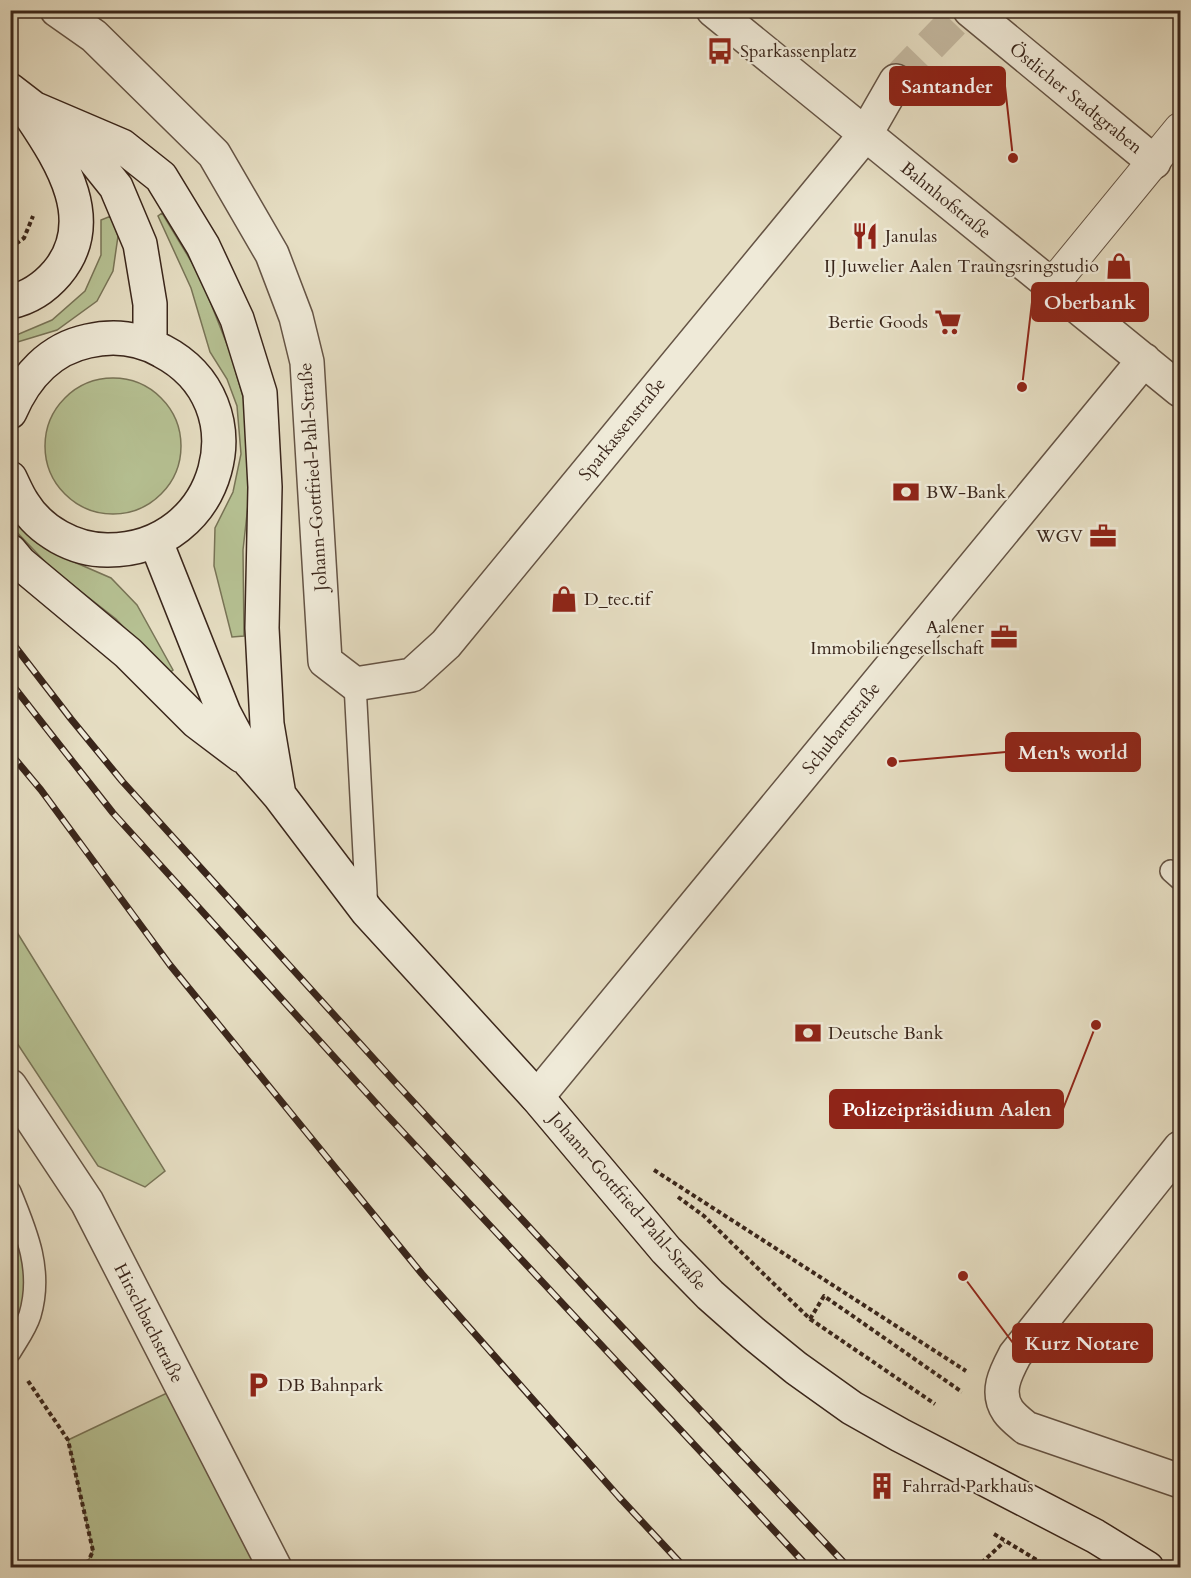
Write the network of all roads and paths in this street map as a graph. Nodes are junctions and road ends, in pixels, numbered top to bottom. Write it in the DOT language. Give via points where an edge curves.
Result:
graph roads {
  1 [pos="57,10"];
  2 [pos="713,10"];
  3 [pos="963,14"];
  4 [pos="896,81"];
  5 [pos="19,97"];
  6 [pos="1180,129"];
  7 [pos="865,135"];
  8 [pos="1154,162"];
  9 [pos="1052,285"];
  10 [pos="10,302"];
  11 [pos="150,344"];
  12 [pos="1144,360"];
  13 [pos="1180,390"];
  14 [pos="10,412"];
  15 [pos="10,478"];
  16 [pos="156,542"];
  17 [pos="10,550"];
  18 [pos="355,684"];
  19 [pos="250,762"];
  20 [pos="279,795"];
  21 [pos="367,911"];
  22 [pos="10,1086"];
  23 [pos="537,1097"];
  24 [pos="1180,1148"];
  25 [pos="657,1179"];
  26 [pos="10,1192"];
  27 [pos="672,1193"];
  28 [pos="810,1319"];
  29 [pos="10,1352"];
  30 [pos="23,1374"];
  31 [pos="942,1408"];
  32 [pos="1011,1410"];
  33 [pos="1180,1480"];
  34 [pos="994,1534"];
  35 [pos="1004,1542"];
  36 [pos="85,1568"];
  37 [pos="274,1568"];
  38 [pos="976,1568"];
  39 [pos="1050,1568"];
  40 [pos="1147,1568"];
  1 -- 18 [label="street, Johann-Gottfried-Pahl-Straße" via="94,36 214,154 272,254 296,317 307,362 325,661"];
  2 -- 7 [label="street, Bahnhofstraße"];
  3 -- 8 [label="street, Östlicher Stadtgraben"];
  4 -- 7 [label="street, Sparkassenstraße"];
  5 -- 10 [label="street" via="51,145 71,189 77,225 69,255 51,280 35,292"];
  5 -- 11 [label="street" via="84,147 116,187 140,244 150,304"];
  5 -- 20 [label="street" via="122,146 161,177 203,246 237,319 260,393 265,487 263,639 267,724"];
  6 -- 8 [label="street"];
  7 -- 9 [label="street, Bahnhofstraße"];
  7 -- 18 [label="street, Sparkassenstraße" via="446,644 412,675"];
  8 -- 9 [label="street"];
  9 -- 12 [label="street, Bahnhofstraße"];
  11 -- 14 [label="street" via="124,338 74,344 33,373"];
  11 -- 16 [label="street" via="174,357 195,376 218,427 219,454 212,482 199,507 180,527"];
  12 -- 13 [label="street, Bahnhofstraße"];
  12 -- 23 [label="street, Schubartstraße"];
  15 -- 16 [label="street" via="23,504 43,526 68,542 97,550 128,550"];
  16 -- 19 [label="street, Johann-Gottfried-Pahl-Straße" via="224,713"];
  17 -- 19 [label="street" via="20,563 128,653 197,722"];
  18 -- 21 [label="lane"];
  19 -- 20 [label="street, Johann-Gottfried-Pahl-Straße"];
  20 -- 21 [label="street, Johann-Gottfried-Pahl-Straße"];
  21 -- 23 [label="street, Johann-Gottfried-Pahl-Straße"];
  22 -- 37 [label="street, Hirschbachstraße" via="87,1202"];
  23 -- 40 [label="street, Johann-Gottfried-Pahl-Straße" via="666,1250 710,1295 796,1368 852,1408 1095,1536"];
  24 -- 32 [label="street" via="1015,1355 1003,1377"];
  25 -- 32 [label="path" via="651,1171"];
  26 -- 29 [label="lane" via="29,1238 36,1282 30,1316"];
  27 -- 28 [label="path" via="704,1216"];
  28 -- 31 [label="path"];
  28 -- 32 [label="path" via="824,1296 970,1398"];
  30 -- 36 [label="path" via="68,1440 93,1551"];
  32 -- 33 [label="street"];
  34 -- 35 [label="path"];
  35 -- 38 [label="path"];
  35 -- 39 [label="path"];
}
